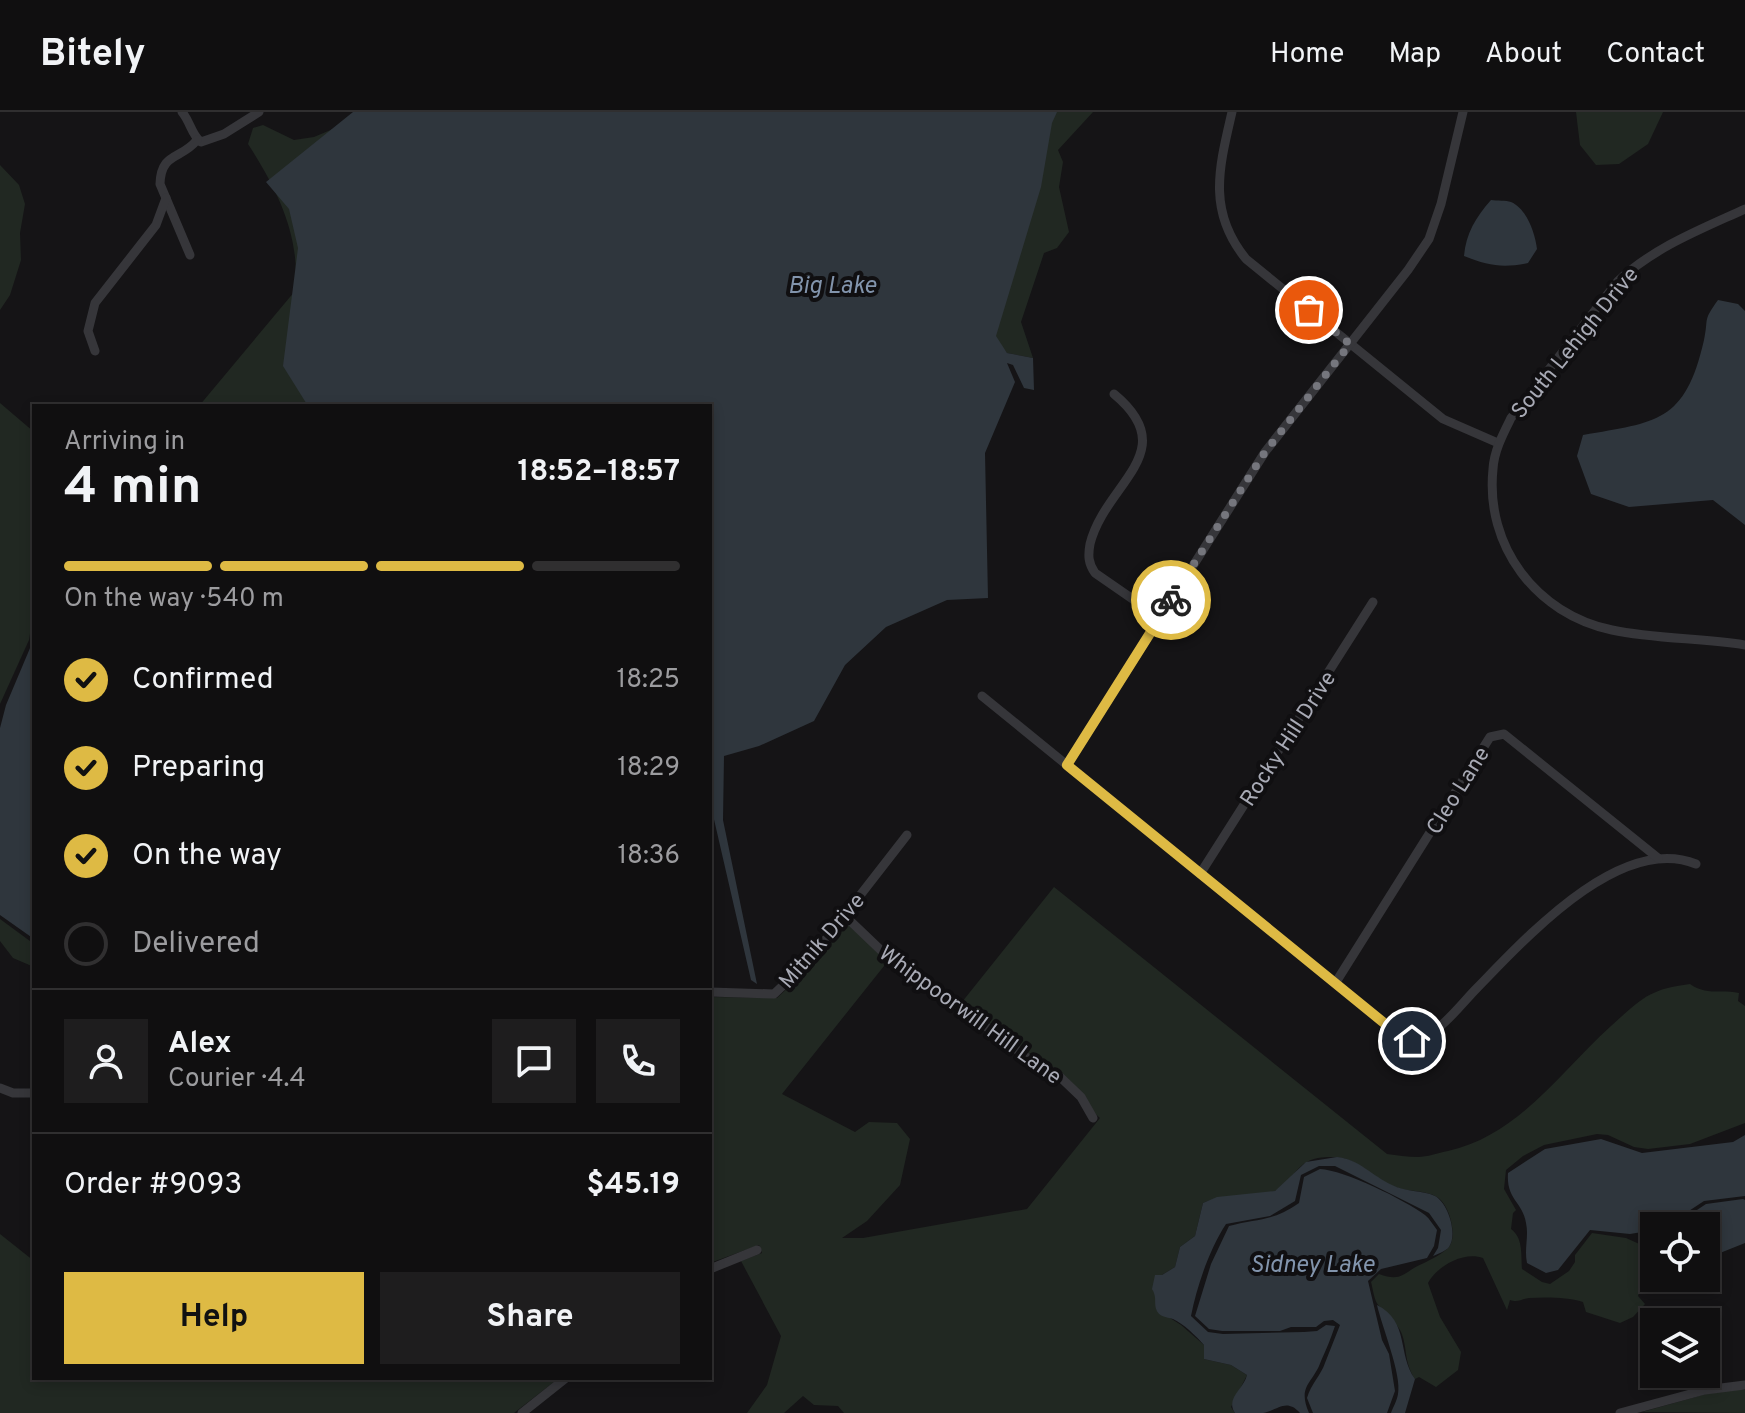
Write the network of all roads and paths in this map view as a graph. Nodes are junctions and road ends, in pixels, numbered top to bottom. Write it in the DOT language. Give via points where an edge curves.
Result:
graph roads {
  1 [pos="182,112"];
  2 [pos="259,112"];
  3 [pos="1232,112"];
  4 [pos="1463,112"];
  5 [pos="197,140"];
  6 [pos="166,198"];
  7 [pos="1745,209"];
  8 [pos="190,255"];
  9 [pos="1350,344"];
  10 [pos="95,351"];
  11 [pos="1114,394"];
  12 [pos="1498,443"];
  13 [pos="1373,602"];
  14 [pos="1160,618"];
  15 [pos="1745,645"];
  16 [pos="982,696"];
  17 [pos="1067,765"];
  18 [pos="907,835"];
  19 [pos="1658,858"];
  20 [pos="1696,864"];
  21 [pos="1200,874"];
  22 [pos="844,915"];
  23 [pos="1336,982"];
  24 [pos="712,992"];
  25 [pos="0,1088"];
  26 [pos="32,1093"];
  27 [pos="1093,1118"];
  28 [pos="757,1250"];
  29 [pos="712,1268"];
  30 [pos="563,1380"];
  31 [pos="1745,1385"];
  32 [pos="522,1413"];
  33 [pos="1620,1413"];
  1 -- 5 [label="street"];
  2 -- 5 [label="street" via="224,134"];
  3 -- 9 [label="street" via="1218,180 1232,242"];
  4 -- 9 [label="street" via="1429,239"];
  5 -- 6 [label="street" via="162,165 160,184"];
  6 -- 8 [label="street"];
  6 -- 10 [label="street" via="156,225 95,303 88,331"];
  7 -- 12 [label="street, South Lehigh Drive" via="1662,247 1618,281 1523,399"];
  9 -- 12 [label="street" via="1443,419"];
  9 -- 14 [label="street" via="1265,452"];
  11 -- 14 [label="street" via="1144,429 1144,447 1093,533 1089,564"];
  12 -- 15 [label="street" via="1492,482 1496,524 1523,577 1546,601 1611,630"];
  13 -- 21 [label="street, Rocky Hill Drive"];
  14 -- 17 [label="street"];
  16 -- 17 [label="street"];
  17 -- 21 [label="street"];
  18 -- 22 [label="street, Mitnik Drive"];
  19 -- 20 [label="street"];
  19 -- 23 [label="street" via="1626,867 1543,922 1440,1026 1417,1041 1405,1040"];
  19 -- 23 [label="street, Cleo Lane" via="1504,734 1490,737"];
  21 -- 23 [label="street"];
  22 -- 24 [label="street, Mitnik Drive" via="801,970 774,994"];
  22 -- 27 [label="street, Whippoorwill Hill Lane" via="888,957 1058,1075"];
  25 -- 26 [label="street"];
  28 -- 29 [label="street"];
  30 -- 32 [label="street"];
  31 -- 33 [label="street"];
}
